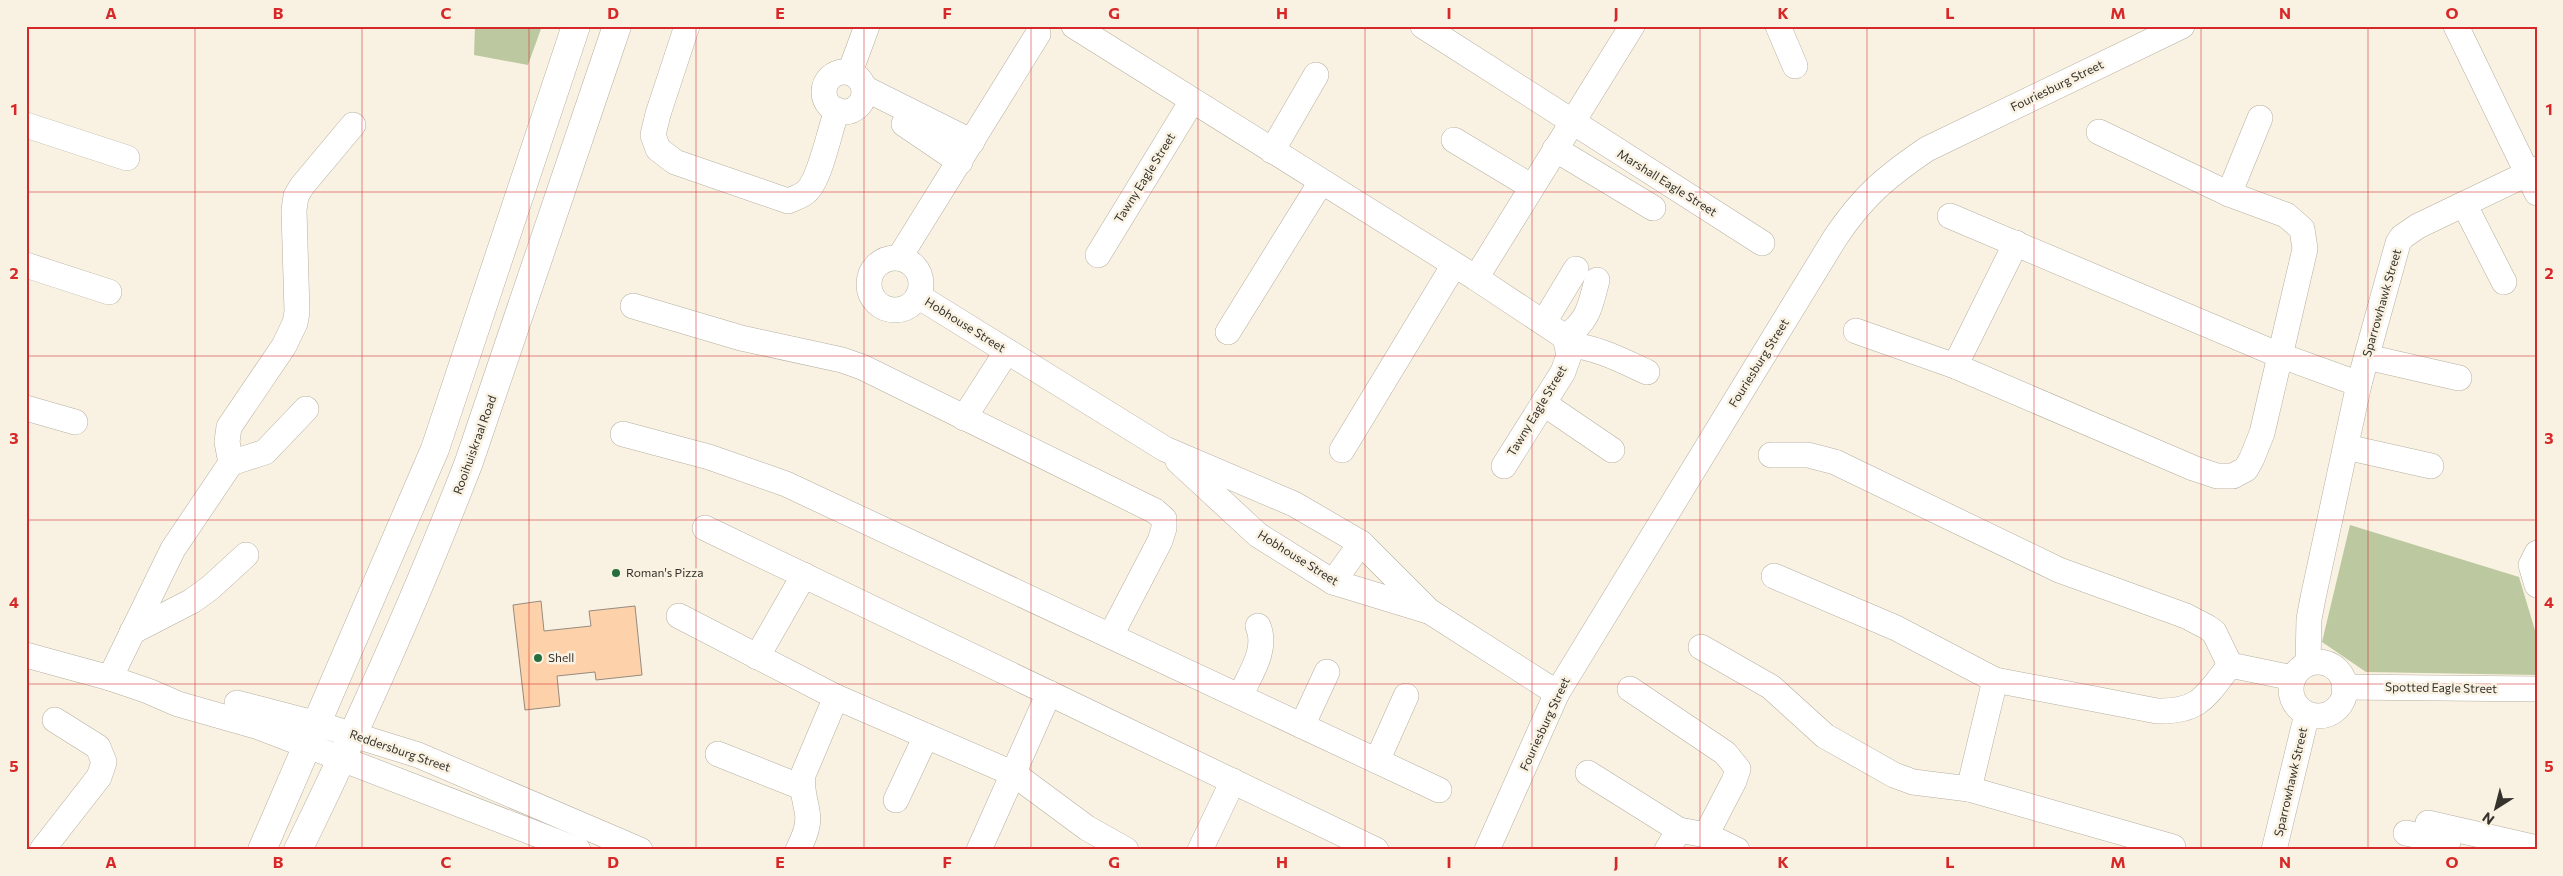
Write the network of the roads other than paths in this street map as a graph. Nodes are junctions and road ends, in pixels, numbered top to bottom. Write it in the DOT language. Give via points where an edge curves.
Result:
graph roads {
  1 [pos="576,26"];
  2 [pos="618,26"];
  3 [pos="687,26"];
  4 [pos="867,26"];
  5 [pos="1072,26"];
  6 [pos="1424,26"];
  7 [pos="1632,26"];
  8 [pos="1778,26"];
  9 [pos="2182,26"];
  10 [pos="2456,26"];
  11 [pos="1034,30"];
  12 [pos="1796,66"];
  13 [pos="1316,75"];
  14 [pos="858,87"];
  15 [pos="1192,101"];
  16 [pos="837,110"];
  17 [pos="2260,118"];
  18 [pos="26,124"];
  19 [pos="353,125"];
  20 [pos="2099,132"];
  21 [pos="1563,136"];
  22 [pos="1454,140"];
  23 [pos="1272,151"];
  24 [pos="966,152"];
  25 [pos="127,158"];
  26 [pos="2534,179"];
  27 [pos="1321,182"];
  28 [pos="1532,187"];
  29 [pos="2229,194"];
  30 [pos="2464,204"];
  31 [pos="1653,208"];
  32 [pos="1950,216"];
  33 [pos="1713,229"];
  34 [pos="1762,243"];
  35 [pos="2016,243"];
  36 [pos="1098,255"];
  37 [pos="900,258"];
  38 [pos="1447,260"];
  39 [pos="26,265"];
  40 [pos="1476,278"];
  41 [pos="2504,282"];
  42 [pos="109,292"];
  43 [pos="918,296"];
  44 [pos="633,306"];
  45 [pos="1544,322"];
  46 [pos="1856,331"];
  47 [pos="1228,332"];
  48 [pos="1566,341"];
  49 [pos="1006,351"];
  50 [pos="2280,355"];
  51 [pos="2367,357"];
  52 [pos="1955,366"];
  53 [pos="1647,372"];
  54 [pos="2459,378"];
  55 [pos="2359,384"];
  56 [pos="1352,402"];
  57 [pos="1543,403"];
  58 [pos="26,408"];
  59 [pos="306,409"];
  60 [pos="964,418"];
  61 [pos="75,422"];
  62 [pos="623,434"];
  63 [pos="2346,447"];
  64 [pos="1165,449"];
  65 [pos="1342,450"];
  66 [pos="1612,450"];
  67 [pos="1771,455"];
  68 [pos="231,463"];
  69 [pos="1504,466"];
  70 [pos="2431,466"];
  71 [pos="705,528"];
  72 [pos="1361,542"];
  73 [pos="2537,553"];
  74 [pos="246,555"];
  75 [pos="804,575"];
  76 [pos="1774,576"];
  77 [pos="1333,582"];
  78 [pos="2537,585"];
  79 [pos="1429,611"];
  80 [pos="679,616"];
  81 [pos="1258,626"];
  82 [pos="132,632"];
  83 [pos="1111,635"];
  84 [pos="1701,647"];
  85 [pos="757,657"];
  86 [pos="28,658"];
  87 [pos="2230,665"];
  88 [pos="2300,671"];
  89 [pos="1327,672"];
  90 [pos="110,678"];
  91 [pos="1995,680"];
  92 [pos="2344,687"];
  93 [pos="1630,689"];
  94 [pos="2537,689"];
  95 [pos="1049,693"];
  96 [pos="1557,693"];
  97 [pos="1240,696"];
  98 [pos="1406,696"];
  99 [pos="836,697"];
  100 [pos="2307,714"];
  101 [pos="55,720"];
  102 [pos="1302,726"];
  103 [pos="313,735"];
  104 [pos="926,736"];
  105 [pos="347,746"];
  106 [pos="718,754"];
  107 [pos="1377,761"];
  108 [pos="1588,773"];
  109 [pos="1014,774"];
  110 [pos="1233,781"];
  111 [pos="801,787"];
  112 [pos="1969,789"];
  113 [pos="1439,790"];
  114 [pos="896,800"];
  115 [pos="1706,835"];
  116 [pos="1673,840"];
  117 [pos="2173,847"];
  118 [pos="2537,848"];
  119 [pos="42,850"];
  120 [pos="262,850"];
  121 [pos="298,850"];
  122 [pos="578,850"];
  123 [pos="640,850"];
  124 [pos="798,850"];
  125 [pos="979,850"];
  126 [pos="1126,850"];
  127 [pos="1200,850"];
  128 [pos="1376,850"];
  129 [pos="1487,850"];
  130 [pos="1737,850"];
  131 [pos="2274,850"];
  132 [pos="2480,850"];
  1 -- 103 [label="main road" via="435,449"];
  2 -- 105 [label="main road, Rooihuiskraal Road" via="469,462 444,527"];
  3 -- 16 [label="street" via="653,134 658,149 674,162 788,201 801,196 816,178"];
  4 -- 14 [label="street"];
  5 -- 11 [label="street" via="1053,37"];
  5 -- 15 [label="street"];
  6 -- 21 [label="street, Marshall Eagle Street"];
  7 -- 21 [label="street"];
  8 -- 12 [label="street"];
  9 -- 96 [label="street, Fouriesburg Street" via="1927,149 1864,198 1835,238"];
  10 -- 26 [label="street, Sparrowhawk Street"];
  11 -- 24 [label="street"];
  13 -- 23 [label="street"];
  14 -- 16 [label="street" via="848,111"];
  14 -- 16 [label="street" via="835,74 825,85 826,100"];
  14 -- 24 [label="street" via="924,136"];
  15 -- 23 [label="street"];
  15 -- 36 [label="street, Tawny Eagle Street"];
  17 -- 29 [label="street"];
  18 -- 25 [label="street"];
  19 -- 68 [label="street" via="296,196 295,323 284,346 229,427 227,442"];
  20 -- 29 [label="street"];
  21 -- 28 [label="street"];
  21 -- 31 [label="street, Marshall Eagle Street"];
  21 -- 33 [label="street, Marshall Eagle Street"];
  21 -- 34 [label="street, Marshall Eagle Street"];
  22 -- 28 [label="street"];
  23 -- 27 [label="street"];
  24 -- 37 [label="street"];
  26 -- 30 [label="street, Sparrowhawk Street"];
  27 -- 38 [label="street"];
  27 -- 47 [label="street"];
  28 -- 40 [label="street"];
  29 -- 50 [label="street" via="2286,215 2298,224 2305,235 2305,249"];
  30 -- 41 [label="street"];
  30 -- 51 [label="street, Sparrowhawk Street" via="2402,237 2388,276"];
  32 -- 35 [label="street"];
  35 -- 50 [label="street"];
  35 -- 52 [label="street"];
  37 -- 43 [label="street, Hobhouse Street" via="916,270 920,287"];
  37 -- 43 [label="street, Hobhouse Street" via="890,258 874,268 869,284 872,295 884,308 893,310 905,308"];
  38 -- 40 [label="street"];
  38 -- 56 [label="street"];
  38 -- 65 [label="street"];
  39 -- 42 [label="street"];
  40 -- 45 [label="street"];
  43 -- 49 [label="street, Hobhouse Street"];
  44 -- 60 [label="street" via="741,338 842,360"];
  45 -- 48 [label="street"];
  45 -- 48 [label="street" via="1586,274 1588,313"];
  46 -- 52 [label="street"];
  48 -- 53 [label="street" via="1611,354"];
  48 -- 57 [label="street, Tawny Eagle Street" via="1569,355 1563,372"];
  49 -- 60 [label="street"];
  49 -- 64 [label="street, Hobhouse Street"];
  50 -- 52 [label="street" via="2262,433 2252,458 2241,474 2224,476 2193,468"];
  50 -- 55 [label="street"];
  51 -- 54 [label="street"];
  51 -- 55 [label="street, Sparrowhawk Street"];
  55 -- 63 [label="street, Sparrowhawk Street"];
  57 -- 66 [label="street"];
  57 -- 69 [label="street, Tawny Eagle Street"];
  58 -- 61 [label="street"];
  59 -- 68 [label="street" via="265,452"];
  60 -- 83 [label="street" via="1155,511 1164,519 1160,541"];
  62 -- 83 [label="street" via="709,457 786,484"];
  63 -- 70 [label="street"];
  63 -- 88 [label="street, Sparrowhawk Street"];
  64 -- 72 [label="street, Hobhouse Street" via="1294,504"];
  64 -- 77 [label="street, Hobhouse Street" via="1258,535"];
  67 -- 87 [label="street" via="1808,454 1835,462 2059,570 2192,618 2214,632"];
  68 -- 82 [label="street" via="173,548"];
  71 -- 75 [label="street"];
  72 -- 77 [label="street"];
  72 -- 79 [label="street, Hobhouse Street"];
  73 -- 78 [label="street" via="2531,565"];
  74 -- 82 [label="street" via="192,601"];
  75 -- 85 [label="street"];
  75 -- 95 [label="street"];
  76 -- 91 [label="street" via="1896,628"];
  77 -- 79 [label="street, Hobhouse Street"];
  79 -- 96 [label="street, Hobhouse Street"];
  80 -- 85 [label="street"];
  81 -- 97 [label="street" via="1261,649"];
  82 -- 90 [label="street"];
  83 -- 97 [label="street"];
  84 -- 112 [label="street" via="1771,687 1813,727 1894,775 1913,782"];
  85 -- 99 [label="street"];
  86 -- 90 [label="street, Reddersburg Street"];
  87 -- 88 [label="street"];
  87 -- 91 [label="street" via="2201,702 2175,712"];
  88 -- 92 [label="street" via="2324,663 2333,667 2343,679"];
  88 -- 100 [label="street, Sparrowhawk Street" via="2291,687 2294,702"];
  89 -- 102 [label="street"];
  90 -- 103 [label="street, Reddersburg Street" via="178,704 258,727"];
  91 -- 112 [label="street"];
  92 -- 94 [label="street, Spotted Eagle Street"];
  92 -- 100 [label="street, Sparrowhawk Street" via="2340,705 2332,712"];
  93 -- 115 [label="street" via="1725,753 1736,765 1734,781"];
  95 -- 109 [label="street"];
  95 -- 110 [label="street"];
  96 -- 129 [label="street, Fouriesburg Street"];
  97 -- 102 [label="street"];
  98 -- 107 [label="street"];
  99 -- 104 [label="street"];
  99 -- 111 [label="street"];
  100 -- 131 [label="street, Sparrowhawk Street"];
  101 -- 119 [label="street" via="98,747 104,762 99,777"];
  102 -- 107 [label="street"];
  103 -- 105 [label="street, Reddersburg Street"];
  103 -- 120 [label="main road"];
  104 -- 109 [label="street"];
  104 -- 114 [label="street"];
  105 -- 121 [label="main road, Rooihuiskraal Road"];
  105 -- 122 [label="street, Reddersburg Street"];
  105 -- 123 [label="street, Reddersburg Street" via="418,755"];
  106 -- 111 [label="street"];
  107 -- 113 [label="street"];
  108 -- 116 [label="street"];
  109 -- 125 [label="street"];
  109 -- 126 [label="street" via="1087,828"];
  110 -- 127 [label="street"];
  110 -- 128 [label="street"];
  111 -- 124 [label="street" via="808,823"];
  112 -- 117 [label="street"];
  115 -- 116 [label="street"];
  115 -- 130 [label="street"];
  118 -- 132 [label="street" via="2417,828"];
}
